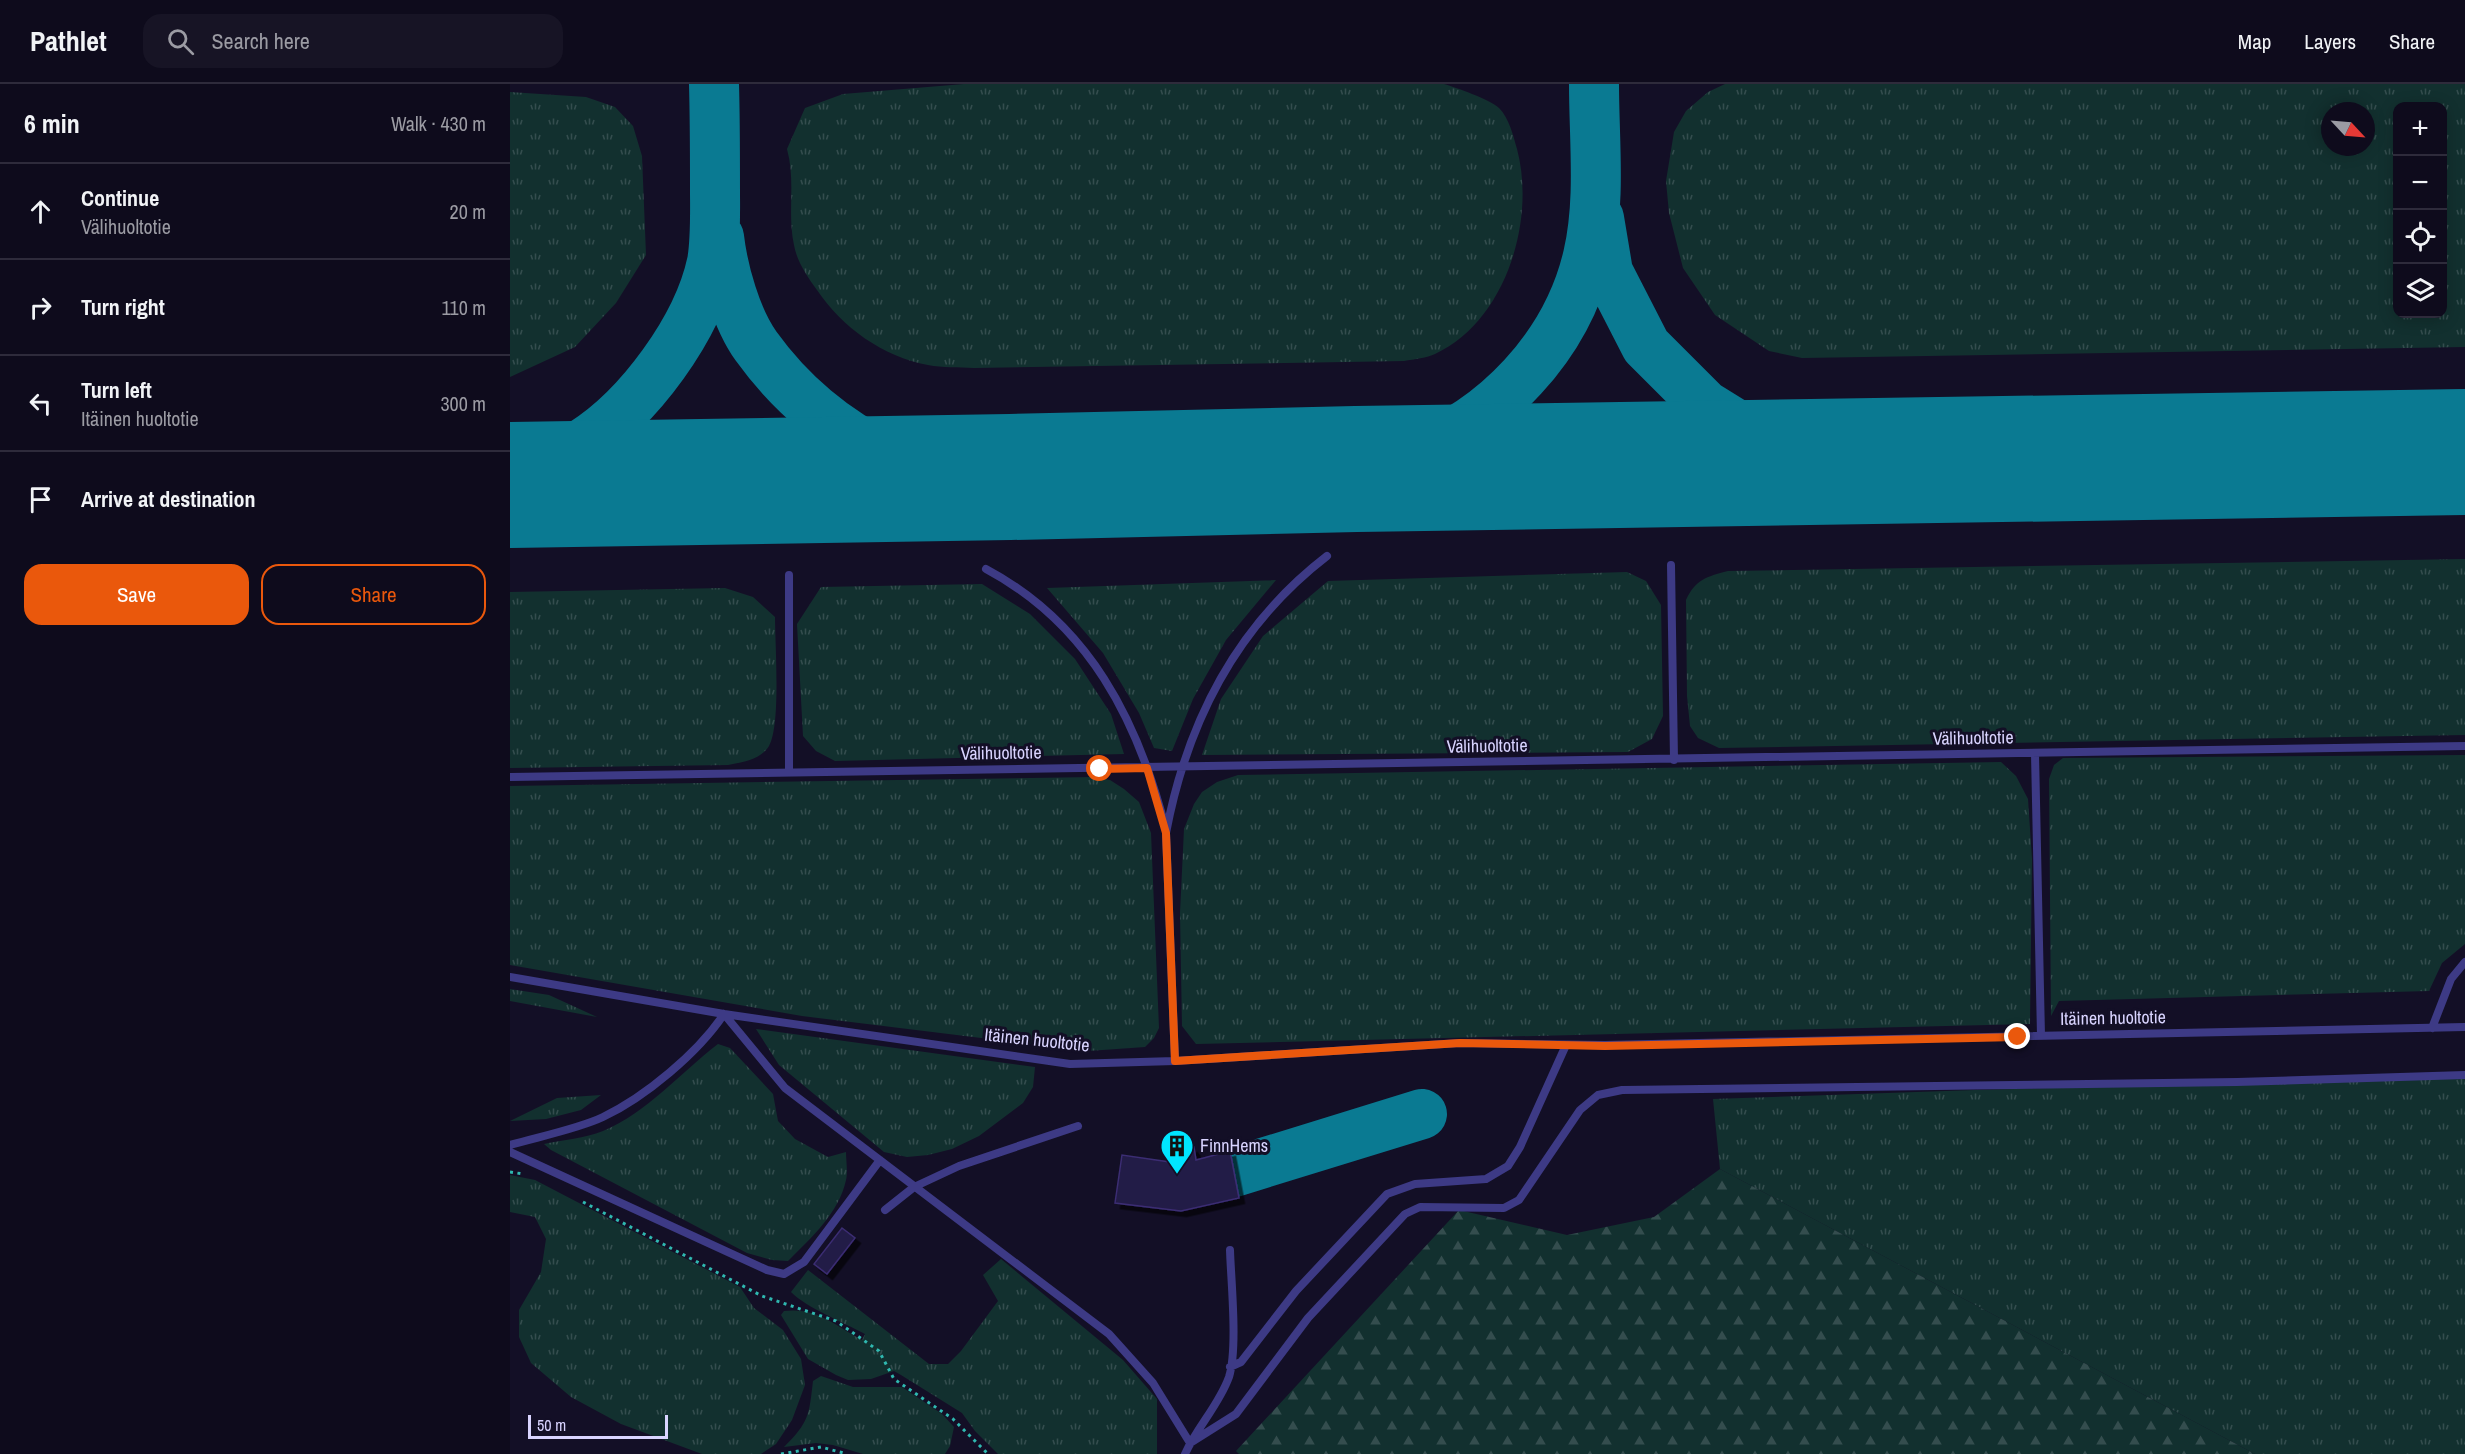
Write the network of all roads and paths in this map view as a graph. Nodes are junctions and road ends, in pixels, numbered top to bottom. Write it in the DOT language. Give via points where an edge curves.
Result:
graph roads {
  1 [pos="1327,556"];
  2 [pos="1671,565"];
  3 [pos="986,569"];
  4 [pos="789,575"];
  5 [pos="2465,746"];
  6 [pos="2035,754"];
  7 [pos="1674,760"];
  8 [pos="1183,767"];
  9 [pos="1147,768"];
  10 [pos="789,772"];
  11 [pos="510,777"];
  12 [pos="1166,833"];
  13 [pos="2465,962"];
  14 [pos="510,977"];
  15 [pos="724,1014"];
  16 [pos="2465,1027"];
  17 [pos="2432,1028"];
  18 [pos="2041,1036"];
  19 [pos="1566,1045"];
  20 [pos="1175,1061"];
  21 [pos="2465,1075"];
  22 [pos="1078,1126"];
  23 [pos="510,1144"];
  24 [pos="510,1152"];
  25 [pos="880,1160"];
  26 [pos="510,1172"];
  27 [pos="533,1176"];
  28 [pos="914,1187"];
  29 [pos="574,1198"];
  30 [pos="885,1210"];
  31 [pos="1230,1250"];
  32 [pos="1230,1367"];
  33 [pos="1190,1443"];
  34 [pos="781,1454"];
  35 [pos="847,1454"];
  36 [pos="988,1454"];
  37 [pos="1185,1454"];
  1 -- 8 [label="lane" via="1299,578 1252,631 1228,666 1195,728"];
  2 -- 7 [label="lane"];
  3 -- 9 [label="lane" via="1016,585 1079,646 1118,698"];
  4 -- 10 [label="lane"];
  5 -- 6 [label="lane, Välihuoltotie"];
  6 -- 7 [label="lane, Välihuoltotie"];
  6 -- 18 [label="lane"];
  7 -- 8 [label="lane, Välihuoltotie"];
  8 -- 9 [label="lane, Välihuoltotie"];
  8 -- 12 [label="lane"];
  9 -- 10 [label="lane, Välihuoltotie"];
  9 -- 12 [label="lane"];
  10 -- 11 [label="lane, Välihuoltotie"];
  12 -- 20 [label="lane"];
  13 -- 17 [label="lane" via="2451,980"];
  14 -- 15 [label="lane, Itäinen huoltotie"];
  15 -- 20 [label="lane, Itäinen huoltotie" via="1070,1064"];
  15 -- 23 [label="lane" via="710,1034 644,1094 602,1118"];
  15 -- 25 [label="lane" via="785,1088"];
  16 -- 17 [label="lane, Itäinen huoltotie"];
  17 -- 18 [label="lane, Itäinen huoltotie"];
  18 -- 19 [label="lane, Itäinen huoltotie"];
  19 -- 20 [label="lane, Itäinen huoltotie" via="1460,1043"];
  19 -- 32 [label="lane" via="1508,1166 1486,1179 1415,1184 1387,1194 1296,1291 1240,1362"];
  21 -- 33 [label="lane" via="1622,1090 1598,1095 1580,1110 1519,1200 1504,1208 1420,1208 1405,1214 1308,1318 1236,1414"];
  22 -- 28 [label="lane" via="958,1166"];
  24 -- 25 [label="lane" via="767,1270 784,1274 804,1262"];
  25 -- 28 [label="lane"];
  26 -- 27 [label="path"];
  28 -- 30 [label="lane"];
  28 -- 33 [label="lane" via="1108,1334 1153,1383"];
  29 -- 36 [label="path" via="762,1296 836,1321 879,1351 894,1379 953,1419"];
  31 -- 32 [label="lane"];
  32 -- 33 [label="lane" via="1218,1399"];
  33 -- 37 [label="lane"];
  34 -- 35 [label="path" via="821,1447"];
}
